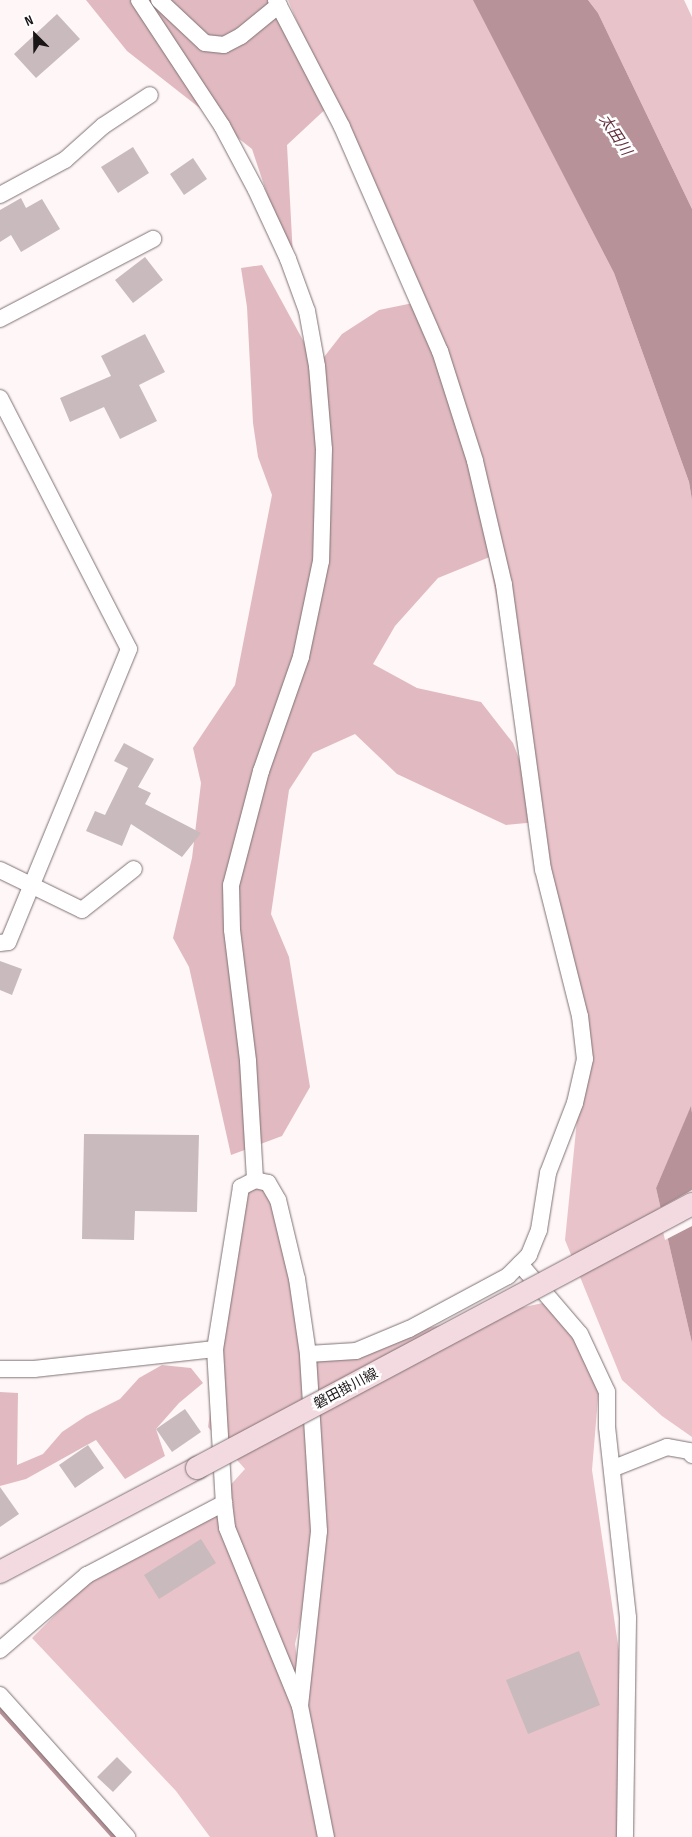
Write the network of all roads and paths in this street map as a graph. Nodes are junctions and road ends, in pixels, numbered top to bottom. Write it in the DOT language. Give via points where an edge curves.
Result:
graph roads {
  1 [pos="139,0"];
  2 [pos="159,0"];
  3 [pos="278,2"];
  4 [pos="150,95"];
  5 [pos="0,195"];
  6 [pos="153,239"];
  7 [pos="0,319"];
  8 [pos="0,398"];
  9 [pos="134,869"];
  10 [pos="0,870"];
  11 [pos="31,886"];
  12 [pos="0,943"];
  13 [pos="255,1180"];
  14 [pos="692,1204"];
  15 [pos="520,1264"];
  16 [pos="215,1349"];
  17 [pos="308,1354"];
  18 [pos="0,1369"];
  19 [pos="692,1455"];
  20 [pos="614,1468"];
  21 [pos="224,1503"];
  22 [pos="0,1572"];
  23 [pos="0,1650"];
  24 [pos="0,1695"];
  25 [pos="300,1706"];
  26 [pos="127,1837"];
  27 [pos="326,1837"];
  28 [pos="625,1837"];
  1 -- 13 [label="street" via="222,126 256,190 288,259 307,311 317,366 324,449 320,561 301,657 261,771 231,885 232,930 249,1070"];
  2 -- 3 [label="street" via="205,43 224,45 241,36"];
  3 -- 15 [label="street" via="342,127 440,351 475,462 504,585 543,869 580,1016 585,1060 575,1103 548,1173 538,1230 529,1255"];
  4 -- 5 [label="street" via="103,126 65,160"];
  6 -- 7 [label="street"];
  8 -- 11 [label="street" via="129,649"];
  9 -- 11 [label="street" via="82,910"];
  10 -- 11 [label="street"];
  11 -- 12 [label="street" via="8,942"];
  13 -- 16 [label="street" via="241,1187"];
  13 -- 17 [label="street" via="268,1183 278,1200 297,1279"];
  14 -- 22 [label="main road, 磐田掛川線, bridge"];
  15 -- 17 [label="street" via="508,1276 409,1329 356,1351"];
  15 -- 20 [label="street" via="580,1334 600,1374 607,1392 607,1427"];
  16 -- 18 [label="street" via="34,1369"];
  16 -- 21 [label="street"];
  17 -- 25 [label="street" via="319,1531"];
  19 -- 20 [label="street" via="689,1451 667,1447"];
  20 -- 28 [label="street" via="628,1618"];
  21 -- 23 [label="street" via="87,1575"];
  21 -- 25 [label="street" via="227,1528"];
  24 -- 26 [label="street"];
  25 -- 27 [label="street"];
}
